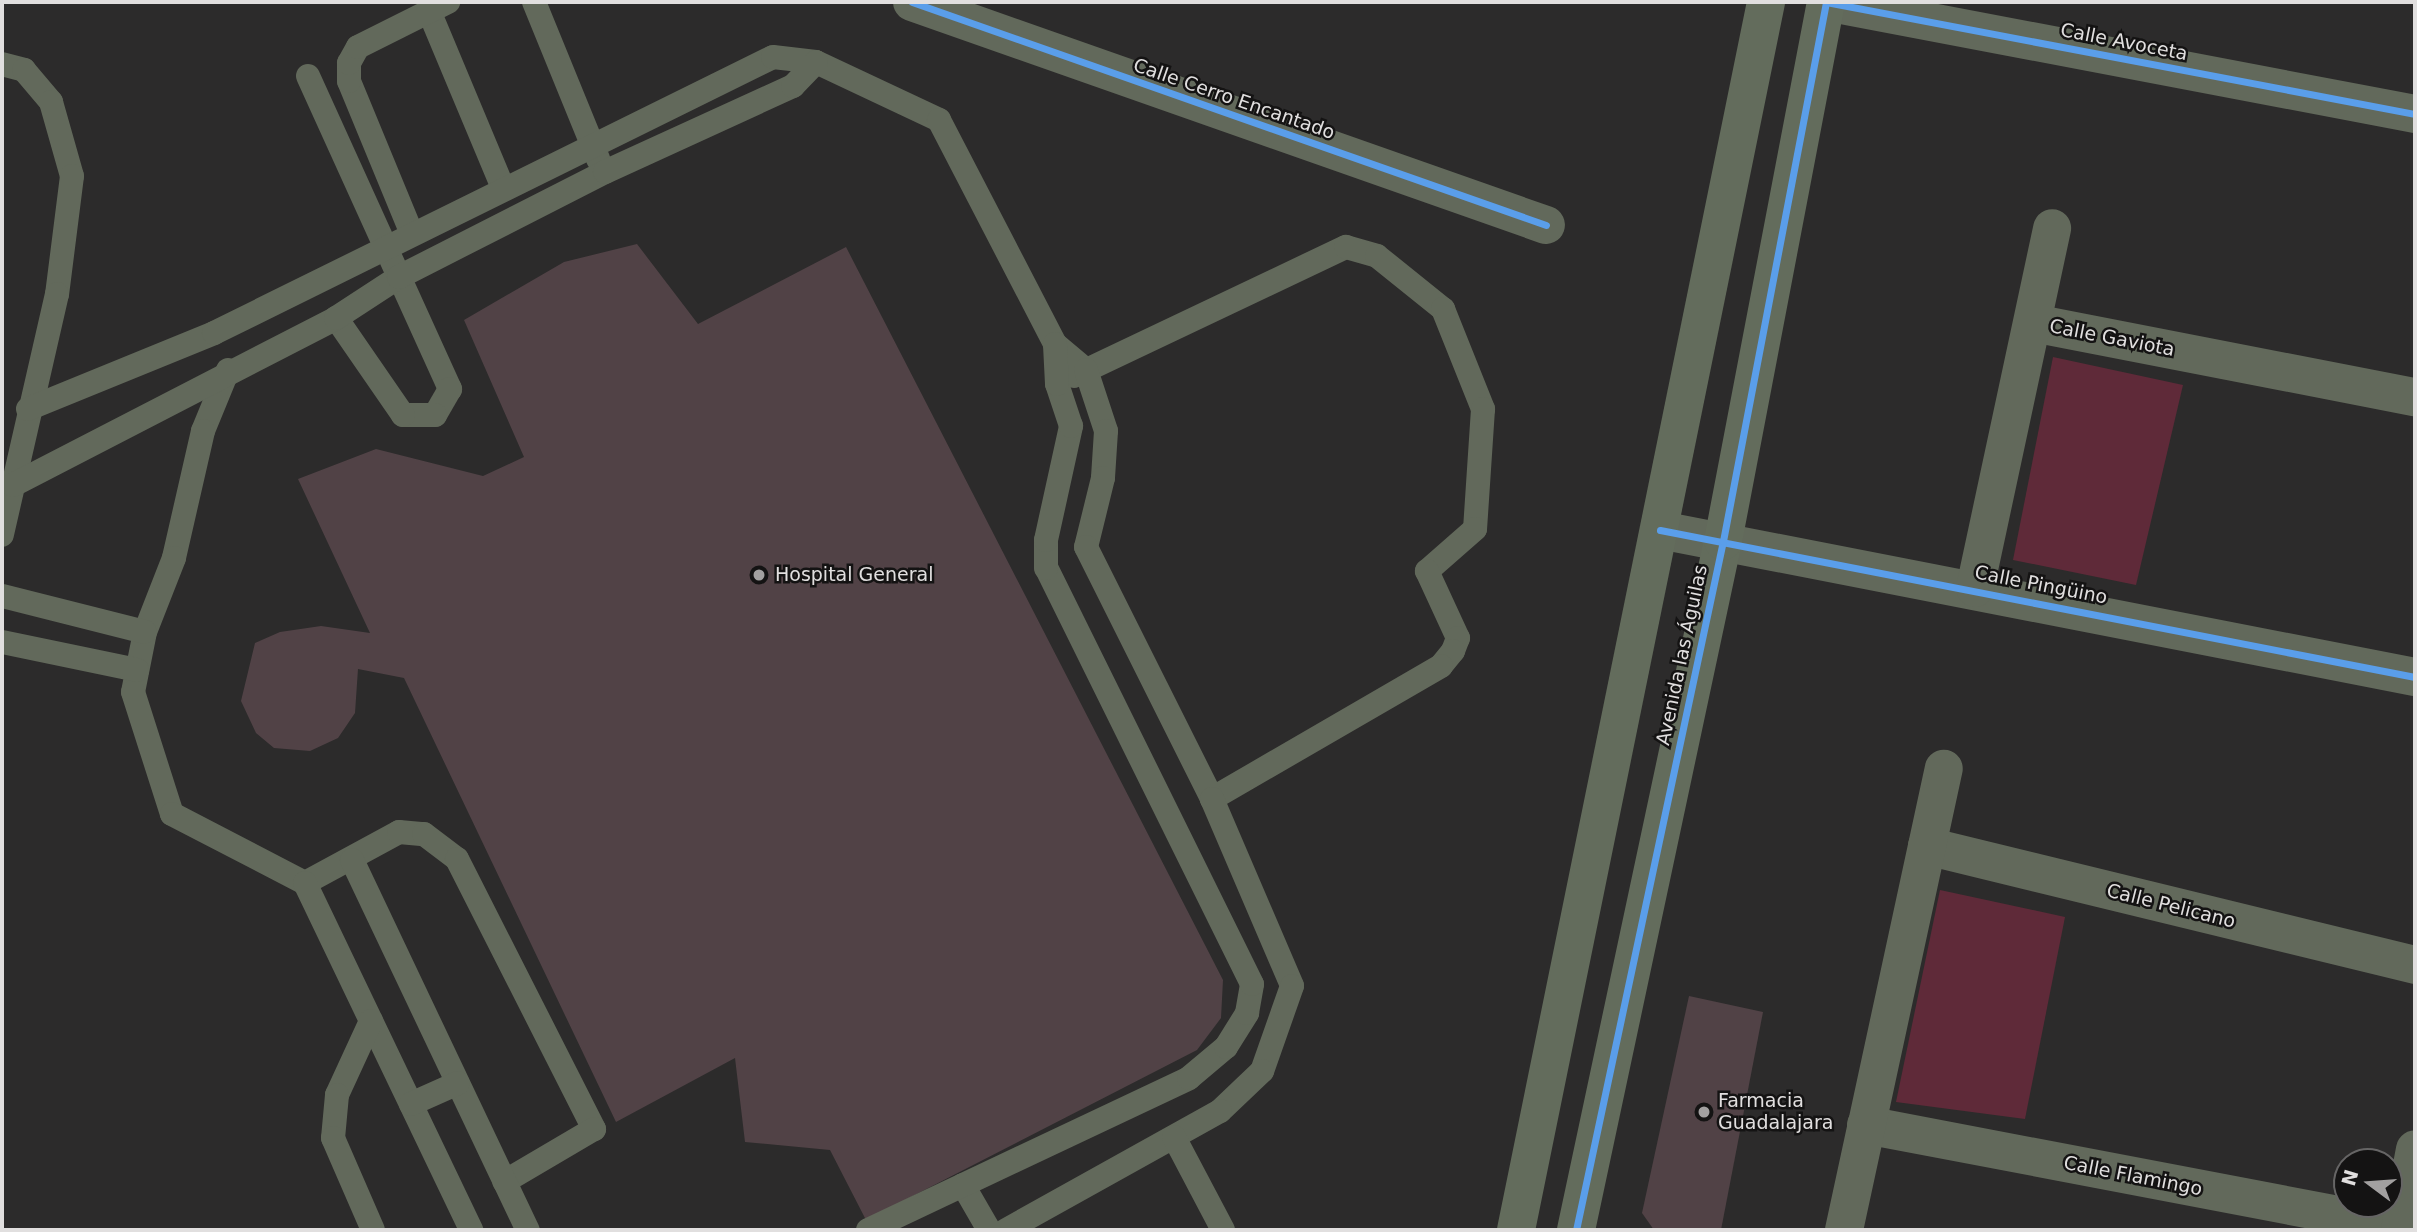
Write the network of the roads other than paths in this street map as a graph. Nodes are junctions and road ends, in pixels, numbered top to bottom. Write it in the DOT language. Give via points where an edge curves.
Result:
graph roads {
  1 [pos="534,2"];
  2 [pos="912,2"];
  3 [pos="1766,2"];
  4 [pos="1826,2"];
  5 [pos="438,7"];
  6 [pos="816,62"];
  7 [pos="2,64"];
  8 [pos="308,76"];
  9 [pos="2415,114"];
  10 [pos="591,144"];
  11 [pos="605,172"];
  12 [pos="503,188"];
  13 [pos="1546,225"];
  14 [pos="2052,228"];
  15 [pos="412,234"];
  16 [pos="387,247"];
  17 [pos="399,277"];
  18 [pos="336,318"];
  19 [pos="2034,323"];
  20 [pos="1055,344"];
  21 [pos="228,370"];
  22 [pos="1086,370"];
  23 [pos="1058,384"];
  24 [pos="2415,397"];
  25 [pos="28,409"];
  26 [pos="13,485"];
  27 [pos="1660,530"];
  28 [pos="2,535"];
  29 [pos="1723,541"];
  30 [pos="1975,588"];
  31 [pos="2,596"];
  32 [pos="145,632"];
  33 [pos="2,642"];
  34 [pos="136,670"];
  35 [pos="2415,677"];
  36 [pos="1944,769"];
  37 [pos="1212,799"];
  38 [pos="1927,846"];
  39 [pos="352,860"];
  40 [pos="305,883"];
  41 [pos="2415,965"];
  42 [pos="371,1021"];
  43 [pos="458,1083"];
  44 [pos="411,1104"];
  45 [pos="1866,1125"];
  46 [pos="1174,1137"];
  47 [pos="2415,1149"];
  48 [pos="504,1182"];
  49 [pos="963,1185"];
  50 [pos="2401,1228"];
  51 [pos="373,1230"];
  52 [pos="471,1230"];
  53 [pos="528,1230"];
  54 [pos="868,1230"];
  55 [pos="989,1230"];
  56 [pos="1006,1230"];
  57 [pos="1223,1230"];
  58 [pos="1516,1230"];
  59 [pos="1576,1230"];
  60 [pos="1844,1230"];
  1 -- 10 [label="lane"];
  2 -- 13 [label="street, Calle Cerro Encantado"];
  3 -- 27 [label="street"];
  4 -- 9 [label="street, Calle Avoceta"];
  4 -- 29 [label="street, Avenida las Águilas"];
  5 -- 12 [label="lane"];
  5 -- 15 [label="lane" via="358,47 349,64 349,81"];
  6 -- 10 [label="lane" via="774,57"];
  6 -- 11 [label="lane" via="793,86"];
  6 -- 20 [label="lane" via="939,120"];
  7 -- 25 [label="lane" via="23,70 51,102 72,176 57,294"];
  8 -- 16 [label="lane"];
  10 -- 11 [label="lane"];
  10 -- 12 [label="lane"];
  11 -- 17 [label="lane"];
  12 -- 15 [label="lane"];
  14 -- 19 [label="street"];
  15 -- 16 [label="lane"];
  16 -- 17 [label="lane"];
  16 -- 25 [label="lane" via="214,333"];
  17 -- 18 [label="lane"];
  17 -- 18 [label="lane" via="450,389 435,415 403,415"];
  18 -- 21 [label="lane"];
  19 -- 24 [label="street, Calle Gaviota"];
  19 -- 30 [label="street, Calle Gaviota"];
  20 -- 22 [label="lane"];
  20 -- 23 [label="lane"];
  21 -- 26 [label="lane"];
  21 -- 32 [label="lane" via="203,431 174,558"];
  22 -- 23 [label="lane"];
  22 -- 37 [label="lane" via="1106,431 1103,478 1086,547"];
  22 -- 37 [label="lane" via="1346,247 1377,256 1443,309 1483,409 1475,529 1427,571 1458,638 1453,651 1441,666"];
  23 -- 49 [label="lane" via="1071,426 1046,540 1046,568 1252,984 1247,1013 1226,1047 1189,1078"];
  25 -- 26 [label="lane"];
  26 -- 28 [label="lane"];
  27 -- 29 [label="street, Calle Pingüino"];
  27 -- 58 [label="street"];
  29 -- 30 [label="street, Calle Pingüino"];
  29 -- 59 [label="street, Avenida las Águilas"];
  30 -- 35 [label="street, Calle Pingüino"];
  31 -- 32 [label="lane"];
  32 -- 34 [label="lane"];
  33 -- 34 [label="lane"];
  34 -- 40 [label="lane" via="133,692 172,814"];
  36 -- 38 [label="street"];
  37 -- 46 [label="lane" via="1292,986 1284,1021 1262,1071 1220,1111"];
  38 -- 41 [label="street, Calle Pelicano"];
  38 -- 45 [label="street"];
  39 -- 40 [label="lane"];
  39 -- 43 [label="lane"];
  39 -- 48 [label="lane" via="399,832 424,834 457,859 594,1129"];
  40 -- 42 [label="lane"];
  42 -- 44 [label="lane"];
  42 -- 51 [label="lane" via="337,1095 333,1138"];
  43 -- 44 [label="lane"];
  43 -- 48 [label="lane"];
  44 -- 52 [label="lane"];
  45 -- 50 [label="street, Calle Flamingo"];
  45 -- 60 [label="street"];
  46 -- 56 [label="lane"];
  46 -- 57 [label="lane"];
  47 -- 50 [label="street"];
  48 -- 53 [label="lane"];
  49 -- 54 [label="lane"];
  49 -- 55 [label="lane"];
}
